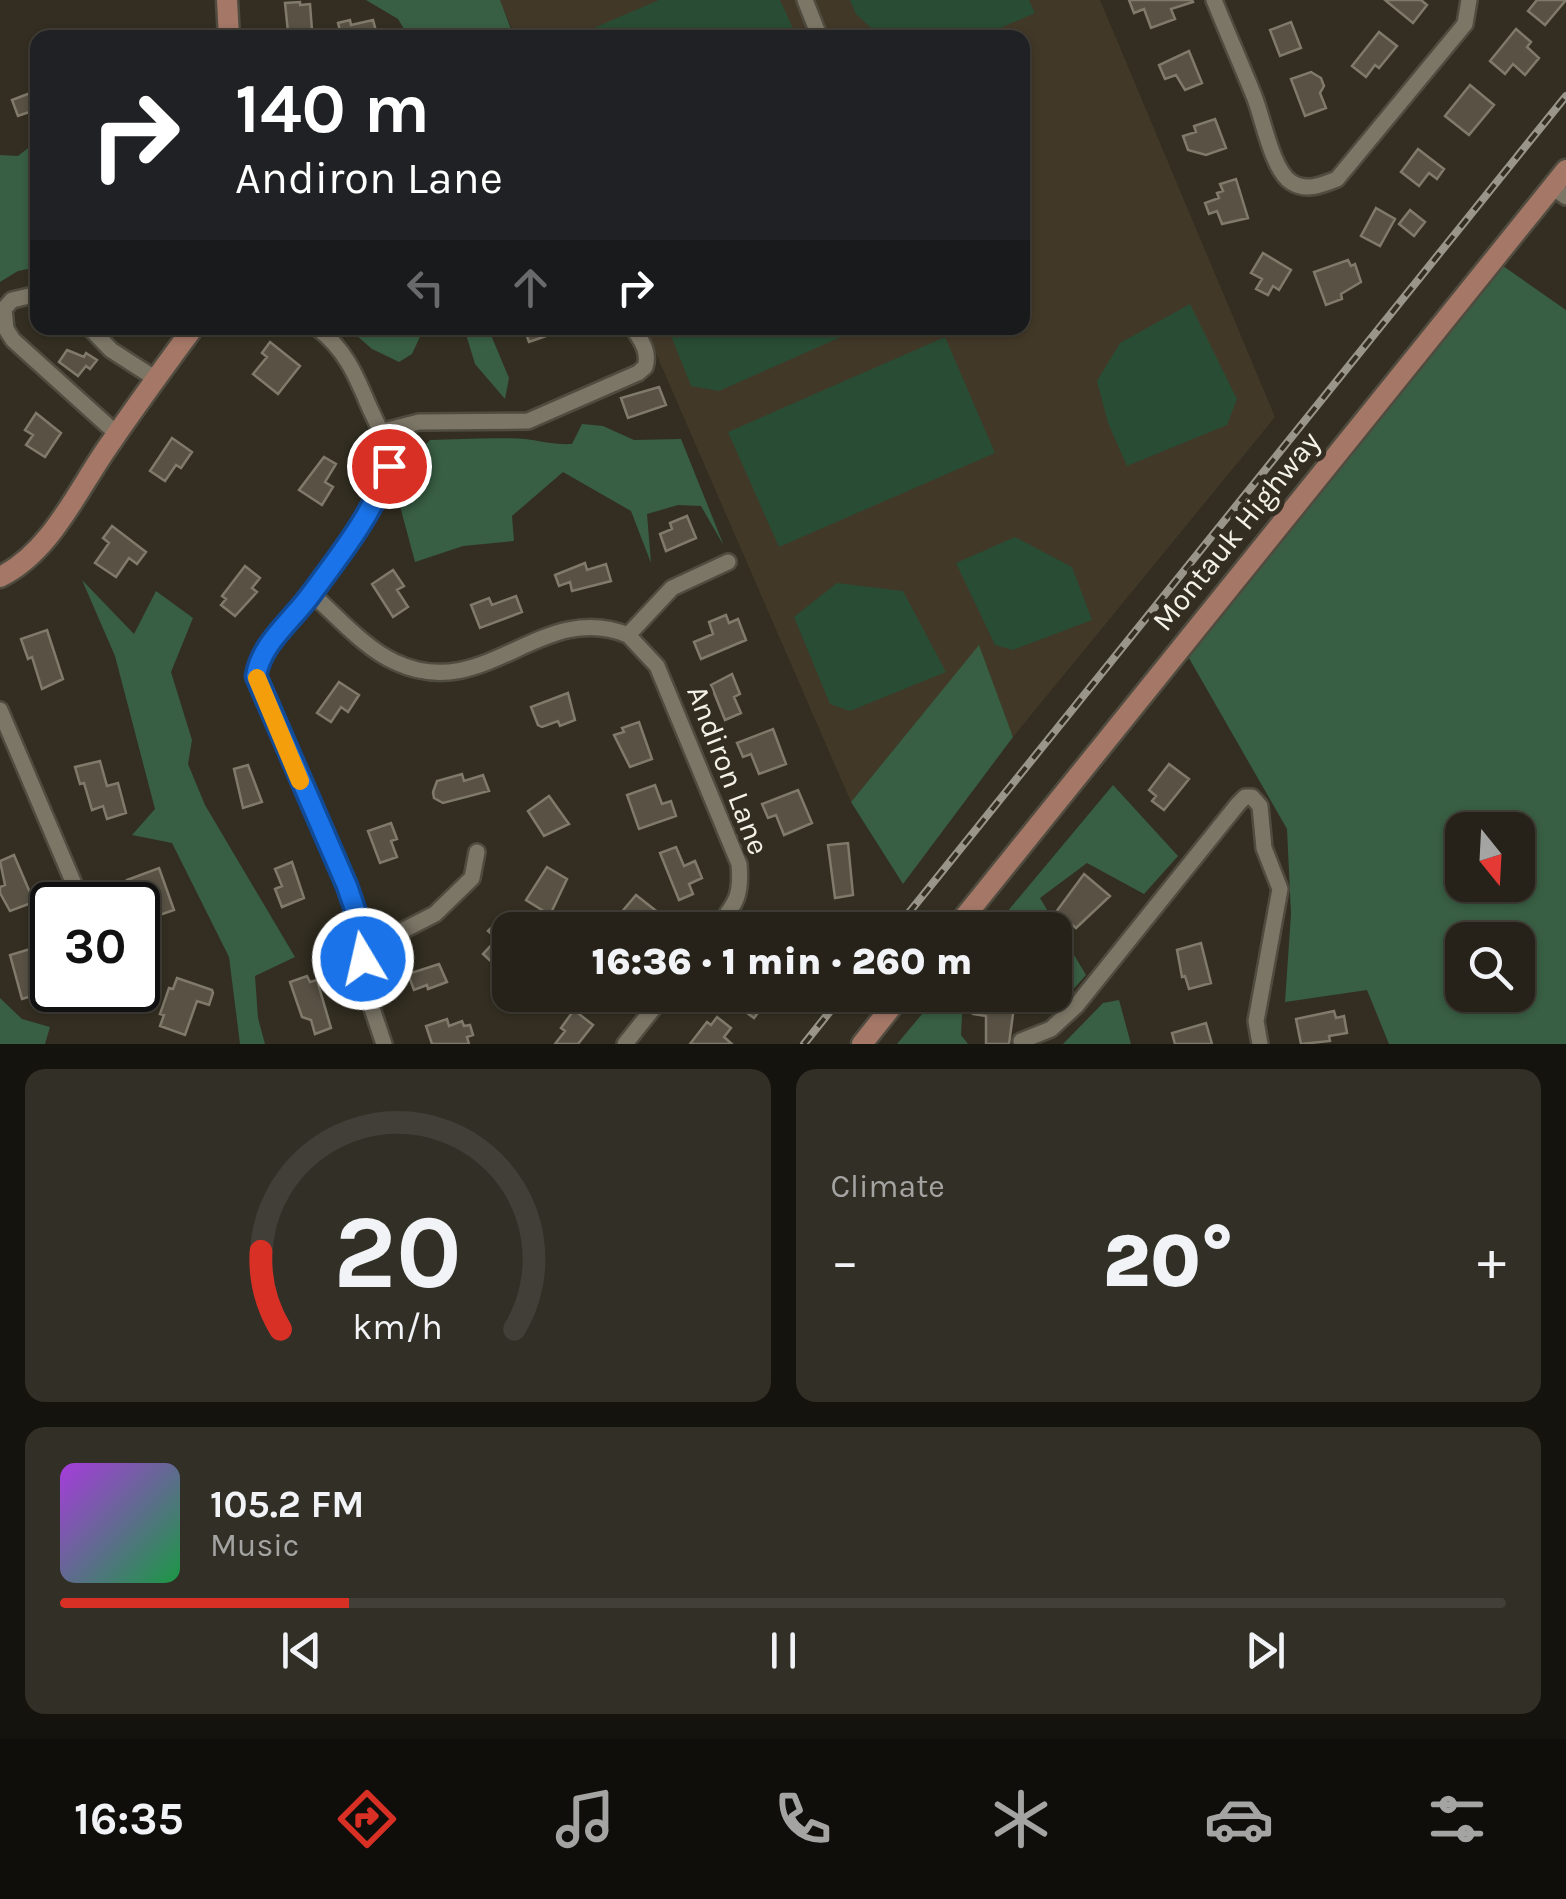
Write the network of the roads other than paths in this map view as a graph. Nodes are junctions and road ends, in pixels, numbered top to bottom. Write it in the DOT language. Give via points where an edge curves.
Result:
graph roads {
  1 [pos="227,0"];
  2 [pos="804,0"];
  3 [pos="1214,0"];
  4 [pos="1470,0"];
  5 [pos="229,30"];
  6 [pos="817,30"];
  7 [pos="1561,185"];
  8 [pos="30,296"];
  9 [pos="97,335"];
  10 [pos="188,335"];
  11 [pos="326,335"];
  12 [pos="637,335"];
  13 [pos="156,379"];
  14 [pos="380,432"];
  15 [pos="116,434"];
  16 [pos="728,562"];
  17 [pos="0,576"];
  18 [pos="312,594"];
  19 [pos="628,635"];
  20 [pos="0,710"];
  21 [pos="477,852"];
  22 [pos="73,882"];
  23 [pos="729,912"];
  24 [pos="969,912"];
  25 [pos="364,936"];
  26 [pos="650,1012"];
  27 [pos="888,1012"];
  28 [pos="1021,1041"];
  29 [pos="384,1044"];
  30 [pos="625,1044"];
  31 [pos="862,1044"];
  32 [pos="1260,1044"];
  1 -- 5 [label="main road"];
  2 -- 6 [label="street"];
  3 -- 4 [label="street" via="1288,181 1318,187 1336,180 1464,24"];
  7 -- 24 [label="main road, Montauk Highway"];
  8 -- 15 [label="street" via="4,309 6,329"];
  9 -- 13 [label="street"];
  10 -- 13 [label="main road"];
  11 -- 14 [label="street" via="352,365"];
  12 -- 14 [label="street" via="646,367 553,412 528,421 419,422"];
  13 -- 15 [label="main road"];
  14 -- 18 [label="street" via="389,466 382,488"];
  15 -- 17 [label="main road" via="50,533"];
  16 -- 19 [label="street" via="672,588"];
  18 -- 19 [label="street" via="393,662 428,673 476,668 583,626"];
  18 -- 25 [label="street" via="259,658 256,676"];
  19 -- 23 [label="street, Andiron Lane" via="657,666 739,864 738,901"];
  20 -- 22 [label="street"];
  21 -- 25 [label="street" via="472,878 435,914 396,934"];
  25 -- 29 [label="street" via="363,982"];
  26 -- 30 [label="street"];
  27 -- 31 [label="main road"];
  28 -- 32 [label="street" via="1051,1029 1076,1006 1245,797 1252,797 1260,806 1264,848 1280,889 1256,1021"];
}
